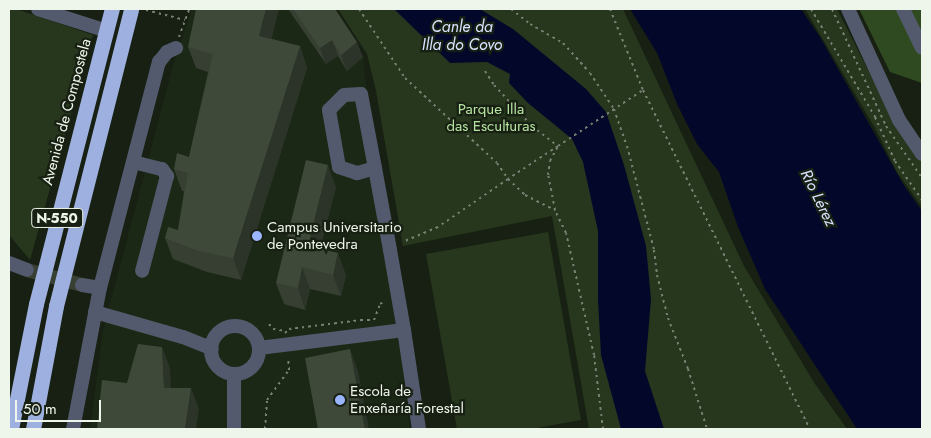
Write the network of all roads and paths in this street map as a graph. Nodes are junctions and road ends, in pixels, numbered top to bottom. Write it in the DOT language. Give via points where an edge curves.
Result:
graph roads {
  1 [pos="38,9"];
  2 [pos="112,9"];
  3 [pos="131,9"];
  4 [pos="189,9"];
  5 [pos="359,9"];
  6 [pos="511,9"];
  7 [pos="610,9"];
  8 [pos="811,9"];
  9 [pos="848,9"];
  10 [pos="903,9"];
  11 [pos="146,10"];
  12 [pos="185,20"];
  13 [pos="107,31"];
  14 [pos="176,48"];
  15 [pos="922,48"];
  16 [pos="485,71"];
  17 [pos="644,90"];
  18 [pos="614,109"];
  19 [pos="558,146"];
  20 [pos="922,154"];
  21 [pos="133,162"];
  22 [pos="375,168"];
  23 [pos="508,179"];
  24 [pos="922,200"];
  25 [pos="555,210"];
  26 [pos="390,250"];
  27 [pos="9,263"];
  28 [pos="27,270"];
  29 [pos="142,271"];
  30 [pos="82,285"];
  31 [pos="100,288"];
  32 [pos="95,312"];
  33 [pos="269,324"];
  34 [pos="404,330"];
  35 [pos="285,331"];
  36 [pos="259,348"];
  37 [pos="212,349"];
  38 [pos="234,374"];
  39 [pos="11,429"];
  40 [pos="33,429"];
  41 [pos="72,429"];
  42 [pos="234,429"];
  43 [pos="419,429"];
  44 [pos="602,429"];
  45 [pos="707,429"];
  46 [pos="810,429"];
  1 -- 13 [label="street"];
  2 -- 13 [label="highway, Avenida de Compostela / N-550"];
  3 -- 40 [label="highway, N-550" via="56,306"];
  4 -- 12 [label="path"];
  5 -- 23 [label="path" via="405,78 497,163"];
  6 -- 18 [label="path" via="563,43 590,73"];
  7 -- 17 [label="path"];
  8 -- 24 [label="path" via="875,117 895,161"];
  9 -- 20 [label="street" via="899,120"];
  10 -- 15 [label="street"];
  11 -- 12 [label="path"];
  12 -- 14 [label="path"];
  13 -- 39 [label="highway, Avenida de Compostela / N-550" via="36,304"];
  14 -- 21 [label="street" via="159,62"];
  16 -- 19 [label="path" via="532,126"];
  17 -- 18 [label="path"];
  17 -- 46 [label="path"];
  18 -- 19 [label="path"];
  18 -- 45 [label="path" via="654,250 656,275 668,318"];
  19 -- 23 [label="path"];
  19 -- 25 [label="path" via="550,161 548,175"];
  21 -- 29 [label="street" via="162,169 168,176"];
  21 -- 31 [label="street"];
  22 -- 22 [label="street" via="361,94 344,95 329,110 340,167 357,173"];
  22 -- 26 [label="street"];
  23 -- 25 [label="path" via="525,195"];
  23 -- 26 [label="path" via="438,227"];
  25 -- 44 [label="path" via="566,233 594,355"];
  26 -- 34 [label="street"];
  27 -- 28 [label="street"];
  30 -- 31 [label="street"];
  31 -- 32 [label="street"];
  32 -- 37 [label="street" via="183,337"];
  32 -- 41 [label="street"];
  33 -- 35 [label="path" via="272,329"];
  34 -- 36 [label="street"];
  34 -- 43 [label="street"];
  36 -- 37 [label="street" via="253,334 231,327 218,334"];
  36 -- 38 [label="street" via="255,364 242,373"];
  37 -- 38 [label="street" via="212,356 220,368"];
  38 -- 42 [label="street"];
}
